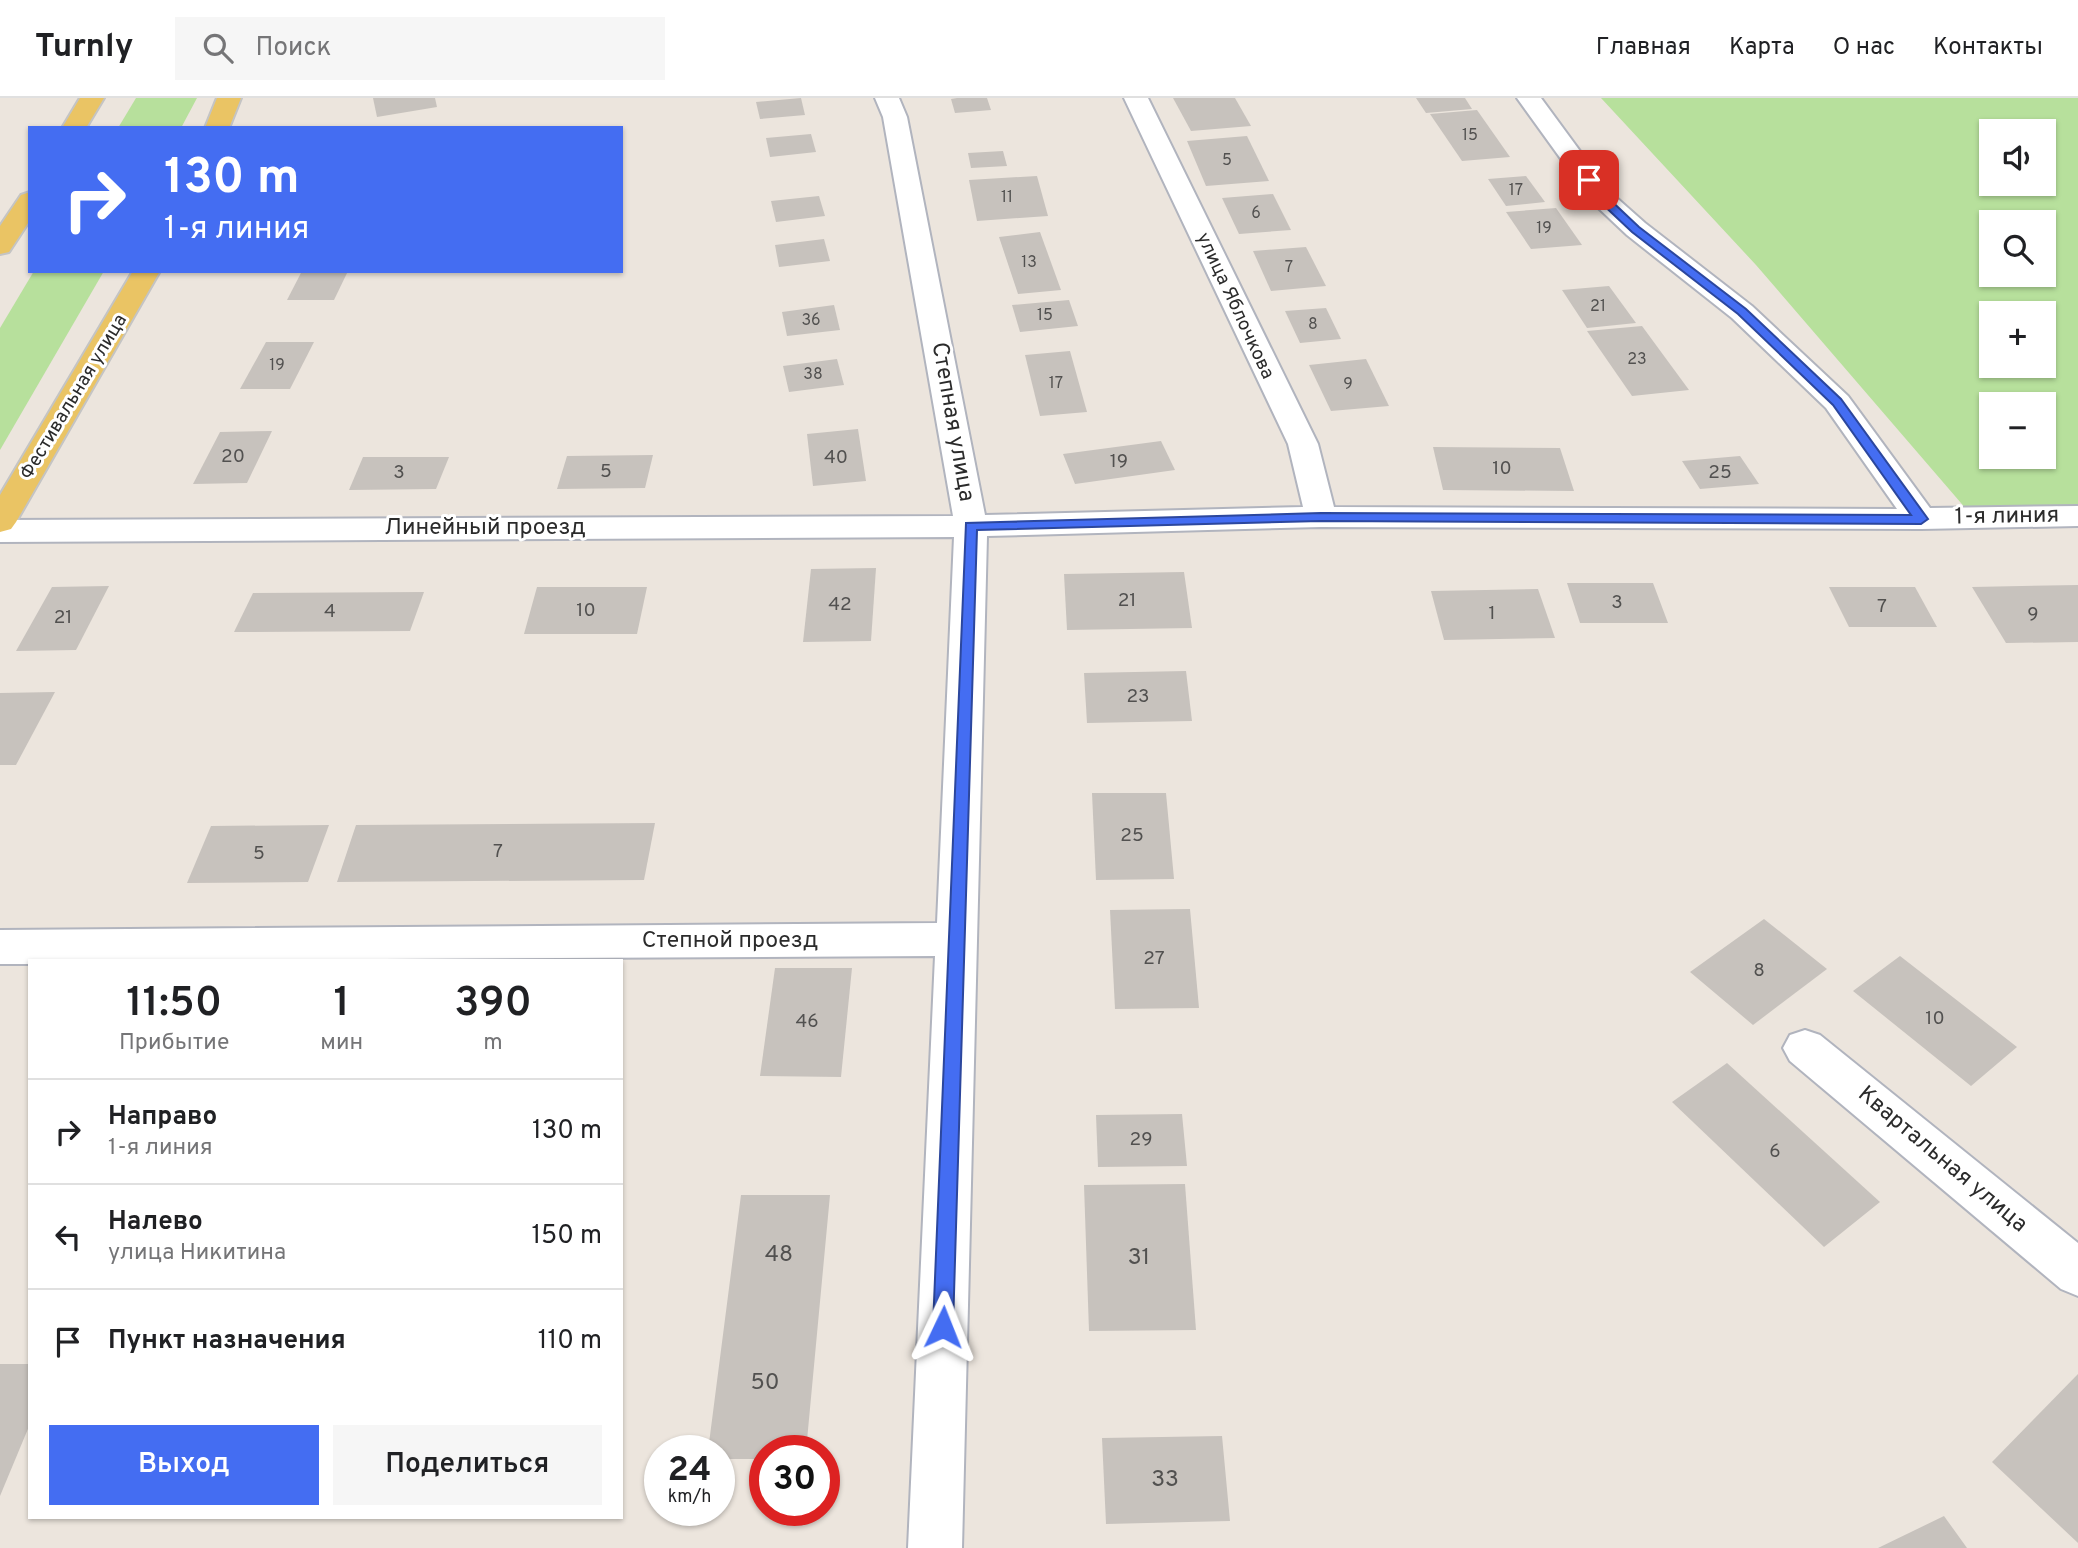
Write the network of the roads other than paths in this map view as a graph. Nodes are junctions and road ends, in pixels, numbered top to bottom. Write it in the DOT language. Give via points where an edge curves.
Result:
graph roads {
  1 [pos="92,98"];
  2 [pos="229,98"];
  3 [pos="887,98"];
  4 [pos="1136,98"];
  5 [pos="1529,98"];
  6 [pos="75,126"];
  7 [pos="218,126"];
  8 [pos="28,203"];
  9 [pos="0,246"];
  10 [pos="146,273"];
  11 [pos="2078,516"];
  12 [pos="1321,517"];
  13 [pos="1921,519"];
  14 [pos="0,522"];
  15 [pos="971,526"];
  16 [pos="0,531"];
  17 [pos="956,939"];
  18 [pos="0,947"];
  19 [pos="1805,1048"];
  20 [pos="2078,1273"];
  21 [pos="935,1548"];
  1 -- 6 [label="main road"];
  2 -- 7 [label="main road"];
  3 -- 15 [label="street, Степная улица" via="895,117"];
  4 -- 12 [label="street, улица Яблочкова" via="1303,444"];
  5 -- 13 [label="street" via="1601,197 1742,312 1837,402"];
  8 -- 9 [label="main road"];
  10 -- 14 [label="main road, Фестивальная улица"];
  11 -- 13 [label="street, 1-я линия"];
  12 -- 13 [label="street, 1-я линия"];
  12 -- 15 [label="street, 1-я линия"];
  15 -- 16 [label="street, Линейный проезд"];
  15 -- 17 [label="street, Степная улица"];
  17 -- 18 [label="street, Степной проезд"];
  17 -- 21 [label="street, Степная улица"];
  19 -- 20 [label="street, Квартальная улица"];
}
